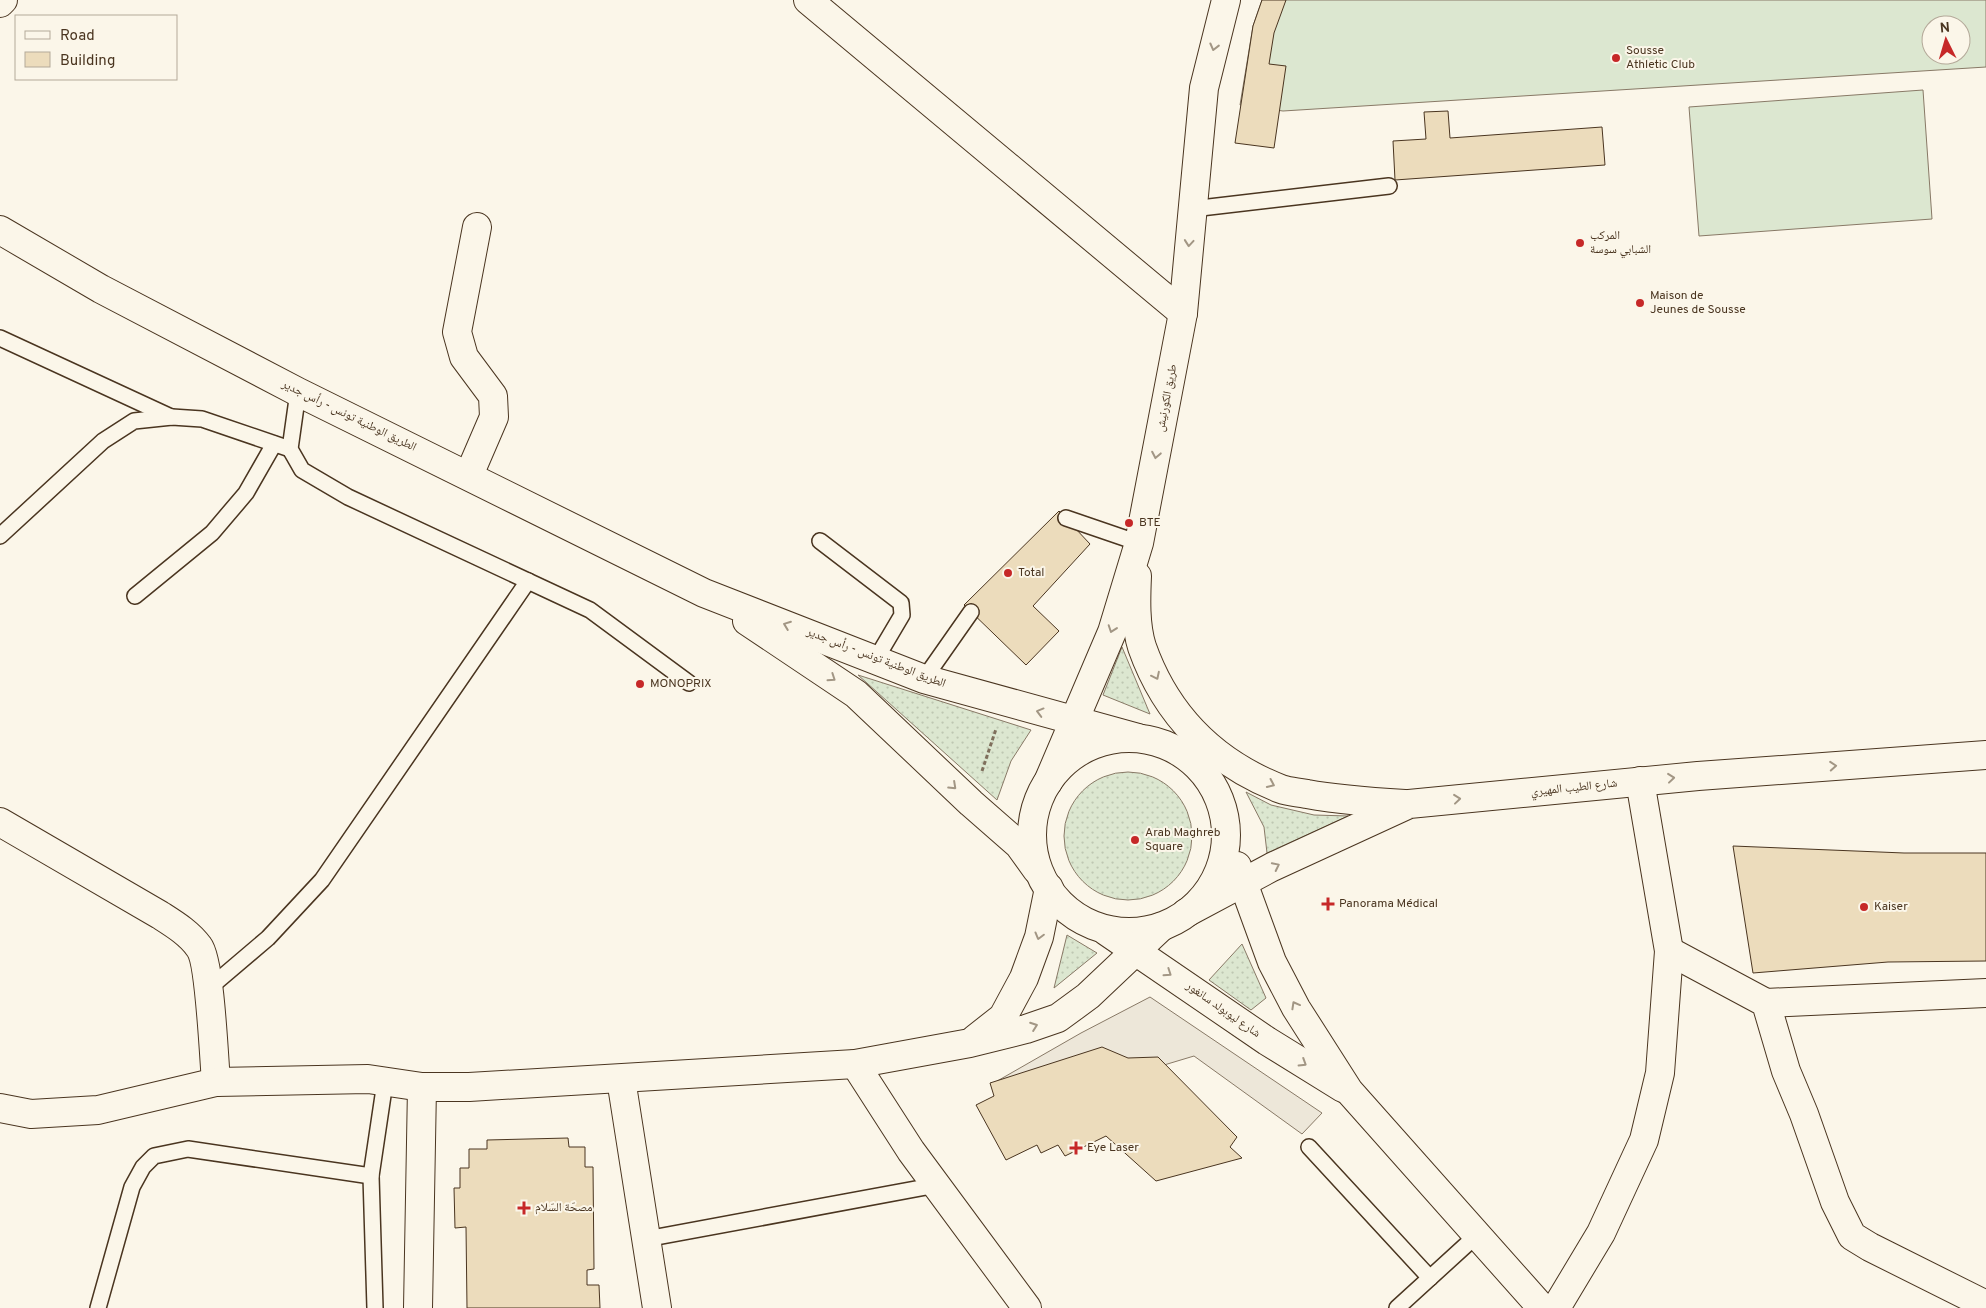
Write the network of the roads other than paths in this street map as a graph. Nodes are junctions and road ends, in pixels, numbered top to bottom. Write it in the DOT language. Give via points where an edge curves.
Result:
graph roads {
  1 [pos="3,0"];
  2 [pos="808,0"];
  3 [pos="1226,0"];
  4 [pos="0,3"];
  5 [pos="1389,186"];
  6 [pos="1192,209"];
  7 [pos="477,227"];
  8 [pos="0,230"];
  9 [pos="1183,313"];
  10 [pos="0,338"];
  11 [pos="298,392"];
  12 [pos="172,417"];
  13 [pos="274,444"];
  14 [pos="290,449"];
  15 [pos="469,475"];
  16 [pos="1066,518"];
  17 [pos="0,536"];
  18 [pos="820,541"];
  19 [pos="1139,543"];
  20 [pos="528,581"];
  21 [pos="704,593"];
  22 [pos="135,596"];
  23 [pos="972,612"];
  24 [pos="876,659"];
  25 [pos="924,679"];
  26 [pos="689,683"];
  27 [pos="1074,721"];
  28 [pos="1138,738"];
  29 [pos="1986,755"];
  30 [pos="1640,781"];
  31 [pos="1048,782"];
  32 [pos="1408,804"];
  33 [pos="0,822"];
  34 [pos="1227,836"];
  35 [pos="1243,883"];
  36 [pos="1047,885"];
  37 [pos="1186,914"];
  38 [pos="1098,927"];
  39 [pos="1161,927"];
  40 [pos="1136,951"];
  41 [pos="1669,951"];
  42 [pos="208,989"];
  43 [pos="1986,993"];
  44 [pos="1766,1003"];
  45 [pos="970,1043"];
  46 [pos="855,1064"];
  47 [pos="621,1079"];
  48 [pos="216,1082"];
  49 [pos="385,1082"];
  50 [pos="422,1087"];
  51 [pos="1349,1091"];
  52 [pos="0,1108"];
  53 [pos="1309,1147"];
  54 [pos="372,1176"];
  55 [pos="937,1185"];
  56 [pos="1477,1235"];
  57 [pos="646,1239"];
  58 [pos="1430,1278"];
  59 [pos="1986,1305"];
  60 [pos="98,1308"];
  61 [pos="375,1308"];
  62 [pos="418,1308"];
  63 [pos="657,1308"];
  64 [pos="1028,1308"];
  65 [pos="1397,1308"];
  66 [pos="1542,1308"];
  67 [pos="1556,1308"];
  1 -- 4 [label="main road"];
  2 -- 9 [label="main road"];
  3 -- 6 [label="main road, طريق الكورنيش, one-way" via="1204,88"];
  5 -- 6 [label="lane"];
  6 -- 9 [label="main road, طريق الكورنيش, one-way"];
  7 -- 15 [label="main road" via="456,332 464,357 493,396 494,417"];
  8 -- 11 [label="main road, الطريق الوطنية تونس - رأس جدير" via="101,290"];
  9 -- 19 [label="main road, طريق الكورنيش, one-way"];
  10 -- 12 [label="lane"];
  11 -- 14 [label="lane"];
  11 -- 15 [label="main road, الطريق الوطنية تونس - رأس جدير"];
  12 -- 13 [label="lane" via="202,419"];
  12 -- 17 [label="lane" via="134,421 103,441"];
  13 -- 14 [label="lane"];
  13 -- 22 [label="lane" via="246,493 212,533"];
  14 -- 20 [label="lane" via="302,470 348,497"];
  15 -- 21 [label="main road, الطريق الوطنية تونس - رأس جدير"];
  16 -- 19 [label="lane"];
  18 -- 24 [label="lane" via="901,603 902,615"];
  19 -- 27 [label="main road, طريق الكورنيش, one-way" via="1112,632"];
  19 -- 32 [label="main road, one-way" via="1136,590 1142,646 1170,704 1189,730 1244,772 1282,790 1337,800"];
  20 -- 26 [label="lane" via="590,610"];
  20 -- 42 [label="lane" via="322,880 268,938"];
  24 -- 21 [label="main road, الطريق الوطنية تونس - رأس جدير, one-way"];
  21 -- 36 [label="main road, الطريق الوطنية تونس - رأس جدير, one-way" via="856,694 1019,845"];
  23 -- 25 [label="lane"];
  24 -- 25 [label="main road, الطريق الوطنية تونس - رأس جدير"];
  27 -- 25 [label="main road, الطريق الوطنية تونس - رأس جدير, one-way"];
  27 -- 28 [label="main road, الطريق الوطنية تونس - رأس جدير"];
  27 -- 31 [label="main road, طريق الكورنيش"];
  28 -- 31 [label="main road" via="1114,739 1086,748 1065,762"];
  28 -- 34 [label="main road" via="1162,743 1183,754 1202,770 1216,789 1224,812"];
  30 -- 29 [label="main road, شارع الطيب المهيري, one-way"];
  32 -- 30 [label="main road, شارع الطيب المهيري, one-way"];
  30 -- 41 [label="main road"];
  31 -- 36 [label="main road" via="1037,806 1032,832 1035,858"];
  35 -- 32 [label="main road, شارع الطيب المهيري, one-way"];
  33 -- 42 [label="main road" via="184,931 201,948"];
  34 -- 35 [label="main road, شارع ليوبولد سانغور"];
  34 -- 37 [label="main road" via="1221,868 1207,893"];
  35 -- 37 [label="main road, شارع الطيب المهيري"];
  51 -- 35 [label="main road, شارع ليوبولد سانغور, one-way" via="1296,1008 1272,962"];
  36 -- 38 [label="main road" via="1057,900 1074,915"];
  36 -- 45 [label="main road, one-way" via="1039,937 1024,978 1003,1017"];
  37 -- 39 [label="main road, شارع الطيب المهيري"];
  38 -- 39 [label="main road" via="1125,932"];
  38 -- 40 [label="main road, شارع ليوبولد سانغور"];
  39 -- 40 [label="main road"];
  45 -- 40 [label="main road, one-way" via="1058,1018 1088,996"];
  40 -- 51 [label="main road, شارع ليوبولد سانغور, one-way"];
  41 -- 44 [label="main road"];
  41 -- 67 [label="main road" via="1660,1073 1644,1140 1601,1233"];
  42 -- 48 [label="main road"];
  43 -- 44 [label="main road"];
  44 -- 59 [label="main road" via="1786,1071 1835,1202 1852,1236"];
  45 -- 46 [label="main road"];
  46 -- 47 [label="main road"];
  46 -- 55 [label="main road"];
  47 -- 50 [label="main road"];
  47 -- 57 [label="main road"];
  48 -- 49 [label="main road" via="368,1079"];
  48 -- 52 [label="main road" via="98,1110 30,1114"];
  49 -- 50 [label="main road"];
  49 -- 54 [label="lane"];
  50 -- 62 [label="main road"];
  51 -- 56 [label="main road, شارع ليوبولد سانغور"];
  53 -- 58 [label="lane"];
  54 -- 60 [label="lane" via="188,1148 154,1156 142,1167 132,1187"];
  54 -- 61 [label="lane"];
  55 -- 57 [label="lane"];
  55 -- 64 [label="main road"];
  56 -- 58 [label="lane"];
  56 -- 66 [label="main road, شارع ليوبولد سانغور"];
  57 -- 63 [label="main road"];
  58 -- 65 [label="lane"];
}
